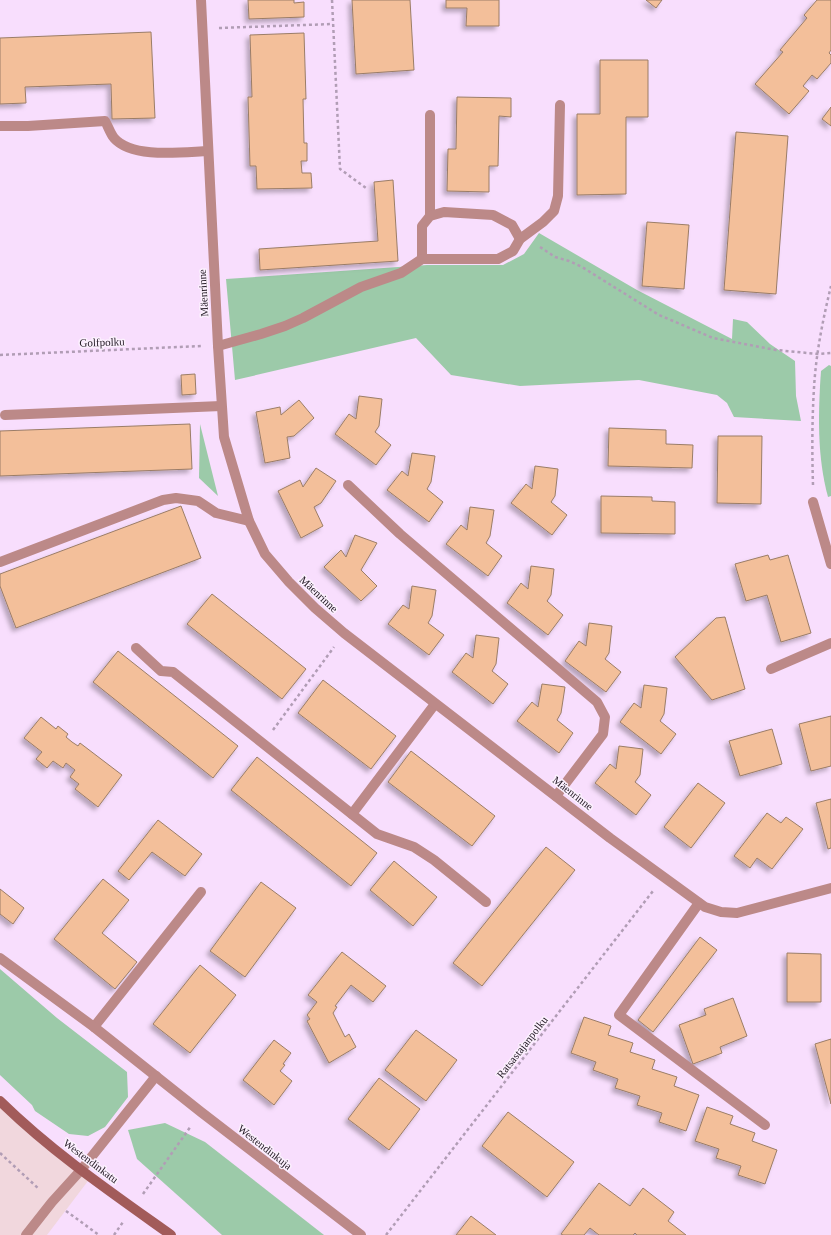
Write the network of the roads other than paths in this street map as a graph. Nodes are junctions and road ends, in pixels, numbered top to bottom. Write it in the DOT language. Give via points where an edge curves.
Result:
graph roads {
  1 [pos="201,0"];
  2 [pos="560,105"];
  3 [pos="430,115"];
  4 [pos="0,126"];
  5 [pos="208,151"];
  6 [pos="430,216"];
  7 [pos="520,239"];
  8 [pos="422,259"];
  9 [pos="218,346"];
  10 [pos="221,406"];
  11 [pos="5,415"];
  12 [pos="348,485"];
  13 [pos="813,502"];
  14 [pos="249,521"];
  15 [pos="0,562"];
  16 [pos="831,564"];
  17 [pos="831,643"];
  18 [pos="136,648"];
  19 [pos="771,669"];
  20 [pos="436,704"];
  21 [pos="556,796"];
  22 [pos="352,814"];
  23 [pos="831,888"];
  24 [pos="202,892"];
  25 [pos="486,902"];
  26 [pos="699,903"];
  27 [pos="0,958"];
  28 [pos="94,1027"];
  29 [pos="156,1076"];
  30 [pos="0,1100"];
  31 [pos="765,1125"];
  32 [pos="81,1170"];
  33 [pos="26,1235"];
  34 [pos="171,1235"];
  35 [pos="361,1235"];
  1 -- 5 [label="street, Mäenrinne"];
  2 -- 7 [label="street" via="558,196 554,211"];
  3 -- 6 [label="street"];
  4 -- 5 [label="street" via="105,121 114,138 125,146 161,154"];
  5 -- 9 [label="street, Mäenrinne"];
  6 -- 7 [label="street" via="444,212 493,215 512,225"];
  6 -- 8 [label="street" via="422,226"];
  7 -- 8 [label="street" via="513,251 498,259"];
  8 -- 9 [label="street" via="401,273 361,287 285,326"];
  9 -- 10 [label="street, Mäenrinne"];
  10 -- 11 [label="street"];
  10 -- 14 [label="street, Mäenrinne" via="224,437"];
  12 -- 21 [label="street" via="400,534 597,702 605,717 604,734"];
  13 -- 16 [label="street"];
  14 -- 15 [label="street" via="216,513 198,502 176,498 163,500"];
  14 -- 20 [label="street, Mäenrinne" via="266,554 315,608"];
  17 -- 19 [label="street"];
  18 -- 22 [label="street" via="161,671 173,672"];
  20 -- 21 [label="street, Mäenrinne"];
  20 -- 22 [label="street"];
  21 -- 26 [label="street, Mäenrinne"];
  22 -- 25 [label="street" via="377,834 414,847 434,860"];
  23 -- 26 [label="street, Mäenrinne" via="737,913 721,912"];
  24 -- 28 [label="street"];
  26 -- 31 [label="street" via="619,1015"];
  27 -- 28 [label="street, Westendinkuja"];
  28 -- 29 [label="street, Westendinkuja"];
  29 -- 32 [label="street"];
  29 -- 35 [label="street, Westendinkuja"];
  30 -- 32 [label="main road, Westendinkatu" via="23,1124"];
  32 -- 33 [label="street"];
  32 -- 34 [label="main road, Westendinkatu"];
}
